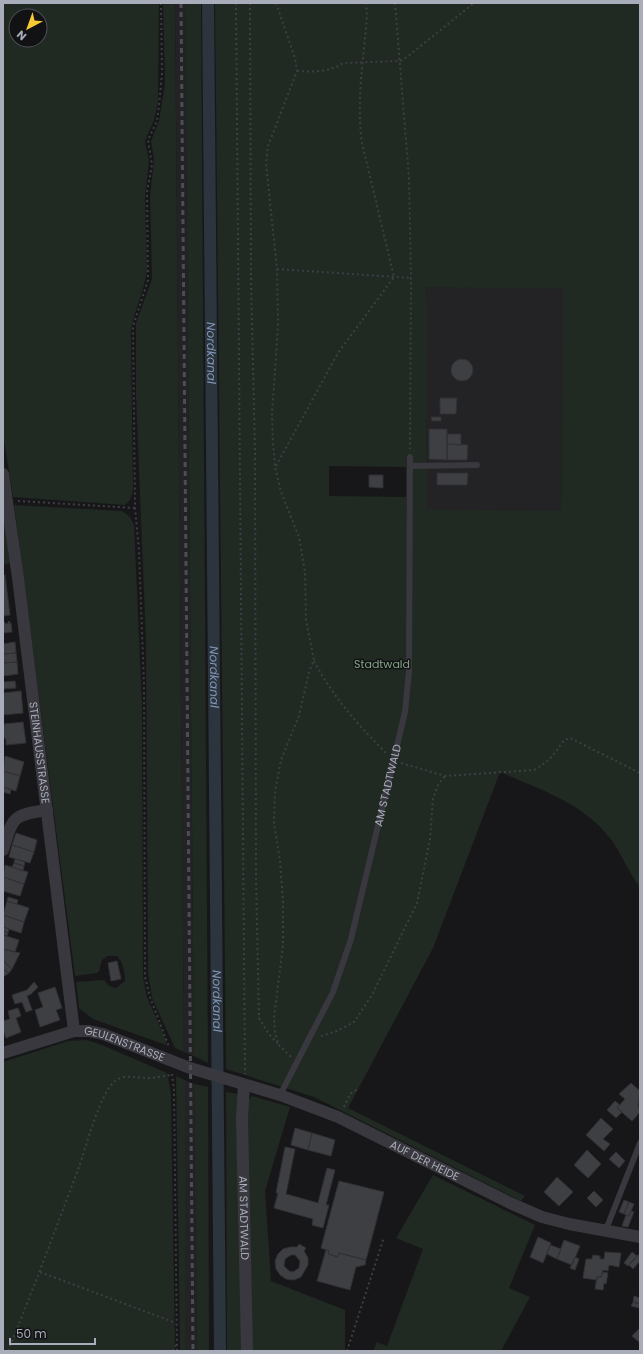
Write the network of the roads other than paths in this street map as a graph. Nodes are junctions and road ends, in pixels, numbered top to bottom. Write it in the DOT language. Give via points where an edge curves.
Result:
graph roads {
  1 [pos="410,457"];
  2 [pos="477,465"];
  3 [pos="410,466"];
  4 [pos="3,474"];
  5 [pos="47,810"];
  6 [pos="3,850"];
  7 [pos="74,1031"];
  8 [pos="3,1053"];
  9 [pos="244,1085"];
  10 [pos="280,1095"];
  11 [pos="640,1143"];
  12 [pos="605,1232"];
  13 [pos="640,1237"];
  14 [pos="248,1351"];
  1 -- 3 [label="lane, AM STADTWALD"];
  2 -- 3 [label="lane"];
  3 -- 10 [label="lane, AM STADTWALD" via="409,672 405,712 395,761 351,939 333,992"];
  4 -- 5 [label="street, STEINHAUSSTRASSE"];
  5 -- 6 [label="street" via="26,813 16,818 10,826"];
  5 -- 7 [label="street, STEINHAUSSTRASSE"];
  7 -- 8 [label="street, GEULENSTRASSE"];
  7 -- 9 [label="street, GEULENSTRASSE" via="103,1034 171,1061"];
  9 -- 10 [label="street, AUF DER HEIDE"];
  9 -- 14 [label="street, AM STADTWALD" via="242,1118"];
  10 -- 12 [label="street, AUF DER HEIDE" via="338,1117 542,1217"];
  11 -- 12 [label="lane"];
  12 -- 13 [label="street, AUF DER HEIDE"];
}
